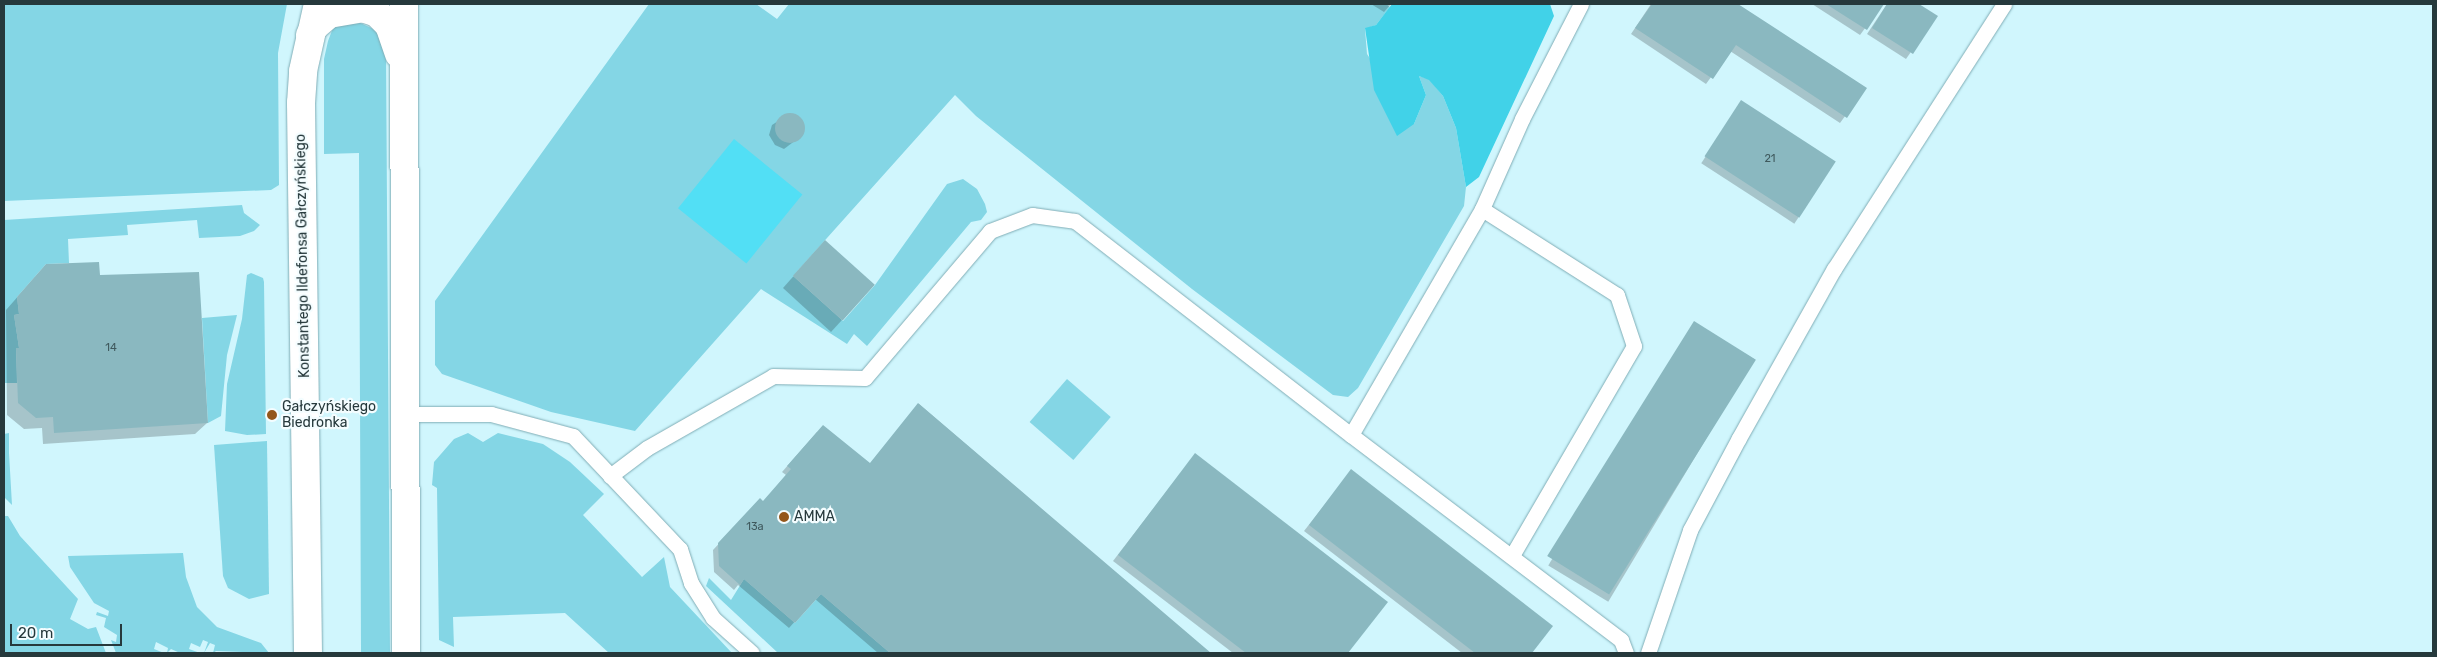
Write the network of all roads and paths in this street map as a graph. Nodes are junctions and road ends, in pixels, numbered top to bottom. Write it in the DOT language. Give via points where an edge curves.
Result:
graph roads {
  1 [pos="318,4"];
  2 [pos="404,4"];
  3 [pos="1580,4"];
  4 [pos="2004,4"];
  5 [pos="309,38"];
  6 [pos="405,85"];
  7 [pos="1482,209"];
  8 [pos="404,414"];
  9 [pos="1351,435"];
  10 [pos="610,476"];
  11 [pos="1512,556"];
  12 [pos="308,653"];
  13 [pos="406,653"];
  14 [pos="752,653"];
  15 [pos="1626,653"];
  16 [pos="1648,653"];
  1 -- 5 [label="street, Konstantego Ildefonsa Gałczyńskiego"];
  2 -- 6 [label="street, Konstantego Ildefonsa Gałczyńskiego"];
  3 -- 7 [label="lane" via="1522,119"];
  4 -- 16 [label="lane" via="1834,269 1739,438 1690,530"];
  5 -- 6 [label="street, Konstantego Ildefonsa Gałczyńskiego" via="314,27 329,14 353,7 377,12 394,34"];
  5 -- 12 [label="street, Konstantego Ildefonsa Gałczyńskiego" via="303,70 301,163"];
  6 -- 8 [label="street, Konstantego Ildefonsa Gałczyńskiego"];
  7 -- 9 [label="lane"];
  7 -- 11 [label="lane" via="1616,295 1634,346"];
  8 -- 10 [label="lane" via="491,414 573,436"];
  8 -- 13 [label="street, Konstantego Ildefonsa Gałczyńskiego"];
  9 -- 10 [label="lane" via="1075,220 1032,215 990,231 865,378 773,376 647,448"];
  9 -- 11 [label="lane"];
  10 -- 14 [label="lane" via="680,549 691,583 713,618"];
  11 -- 15 [label="lane" via="1621,640"];
}
